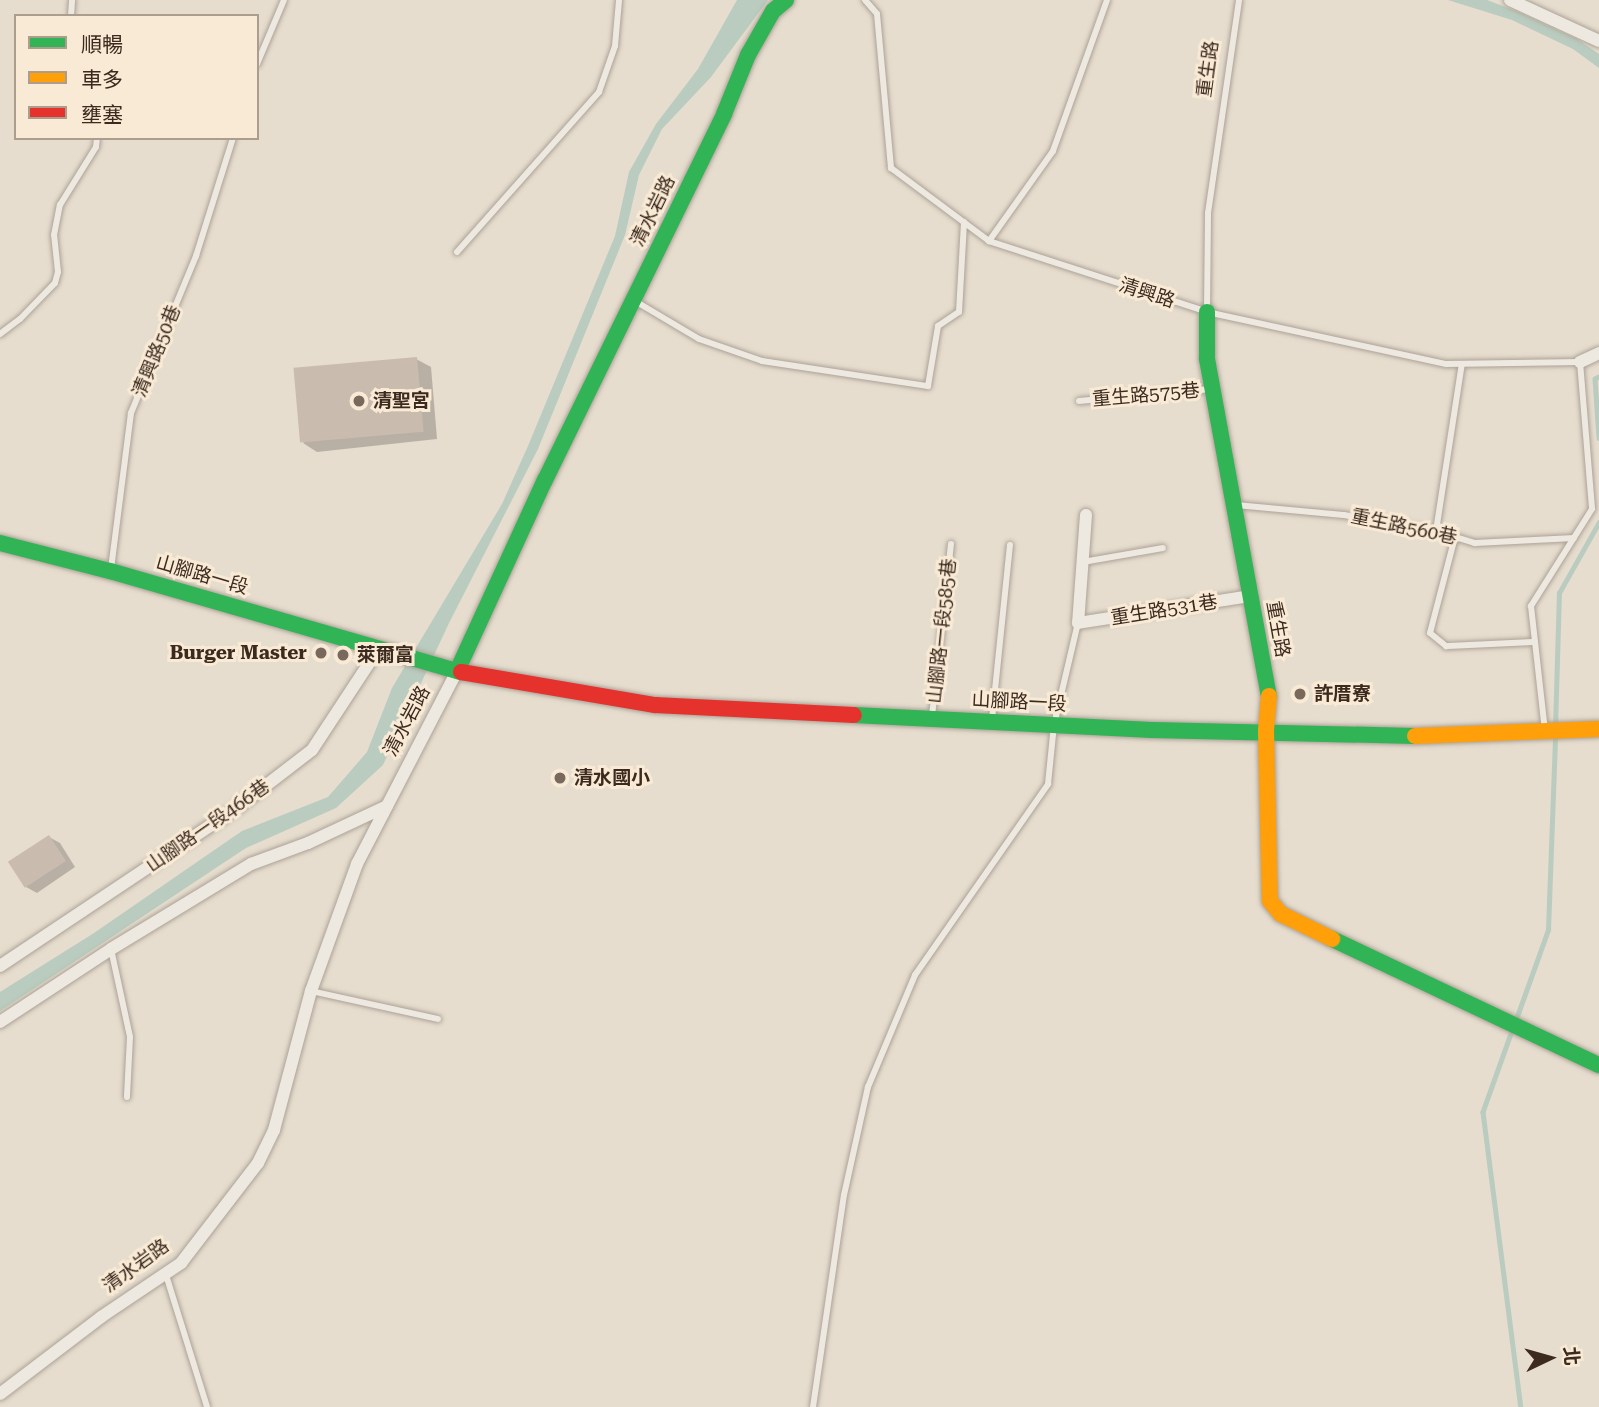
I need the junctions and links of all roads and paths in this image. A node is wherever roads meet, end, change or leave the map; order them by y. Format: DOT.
graph roads {
  1 [pos="284,0"];
  2 [pos="619,0"];
  3 [pos="786,0"];
  4 [pos="865,0"];
  5 [pos="1107,0"];
  6 [pos="1239,0"];
  7 [pos="1510,0"];
  8 [pos="1599,41"];
  9 [pos="259,59"];
  10 [pos="97,140"];
  11 [pos="232,140"];
  12 [pos="964,222"];
  13 [pos="989,241"];
  14 [pos="457,252"];
  15 [pos="633,300"];
  16 [pos="1207,312"];
  17 [pos="0,334"];
  18 [pos="1599,353"];
  19 [pos="1580,362"];
  20 [pos="1462,364"];
  21 [pos="1212,389"];
  22 [pos="1079,401"];
  23 [pos="1234,505"];
  24 [pos="1086,515"];
  25 [pos="1436,531"];
  26 [pos="1455,537"];
  27 [pos="1574,538"];
  28 [pos="0,542"];
  29 [pos="951,544"];
  30 [pos="1010,545"];
  31 [pos="1163,548"];
  32 [pos="1083,562"];
  33 [pos="110,570"];
  34 [pos="1250,596"];
  35 [pos="1078,623"];
  36 [pos="1535,642"];
  37 [pos="385,650"];
  38 [pos="457,671"];
  39 [pos="932,718"];
  40 [pos="992,721"];
  41 [pos="1054,725"];
  42 [pos="1599,729"];
  43 [pos="1266,731"];
  44 [pos="1545,732"];
  45 [pos="387,806"];
  46 [pos="111,949"];
  47 [pos="0,966"];
  48 [pos="311,991"];
  49 [pos="438,1020"];
  50 [pos="0,1022"];
  51 [pos="1599,1065"];
  52 [pos="128,1097"];
  53 [pos="166,1275"];
  54 [pos="0,1394"];
  55 [pos="207,1407"];
  56 [pos="813,1407"];
  1 -- 9 [label="lane"];
  2 -- 14 [label="lane"];
  3 -- 15 [label="street, 清水岩路"];
  4 -- 12 [label="lane, 清興路"];
  5 -- 13 [label="lane"];
  6 -- 16 [label="lane, 重生路"];
  7 -- 8 [label="street"];
  10 -- 17 [label="lane"];
  11 -- 33 [label="lane, 清興路50巷"];
  12 -- 13 [label="lane, 清興路"];
  12 -- 15 [label="lane"];
  13 -- 16 [label="lane, 清興路"];
  15 -- 38 [label="street, 清水岩路"];
  16 -- 20 [label="lane, 清興路"];
  16 -- 21 [label="street, 重生路"];
  18 -- 19 [label="street, 清興路"];
  19 -- 20 [label="lane, 清興路"];
  19 -- 27 [label="lane"];
  20 -- 25 [label="lane"];
  21 -- 22 [label="lane, 重生路575巷"];
  21 -- 23 [label="street, 重生路"];
  23 -- 25 [label="lane, 重生路560巷"];
  23 -- 34 [label="street, 重生路"];
  24 -- 32 [label="street"];
  25 -- 26 [label="lane, 重生路560巷"];
  26 -- 27 [label="lane, 重生路560巷"];
  26 -- 36 [label="lane"];
  27 -- 36 [label="lane"];
  28 -- 33 [label="street, 山腳路一段"];
  29 -- 39 [label="lane, 山腳路一段585巷"];
  30 -- 40 [label="lane"];
  31 -- 32 [label="lane"];
  32 -- 35 [label="street"];
  33 -- 37 [label="street, 山腳路一段"];
  34 -- 35 [label="street, 重生路531巷"];
  34 -- 43 [label="street, 重生路"];
  35 -- 41 [label="lane"];
  36 -- 44 [label="lane"];
  37 -- 38 [label="street, 山腳路一段"];
  37 -- 47 [label="street, 山腳路一段466巷"];
  38 -- 39 [label="street, 山腳路一段"];
  38 -- 45 [label="street, 清水岩路"];
  39 -- 40 [label="street, 山腳路一段"];
  40 -- 41 [label="street, 山腳路一段"];
  41 -- 43 [label="street, 山腳路一段"];
  41 -- 56 [label="lane"];
  42 -- 44 [label="street, 山腳路一段"];
  43 -- 44 [label="street, 山腳路一段"];
  43 -- 51 [label="street, 重生路"];
  45 -- 46 [label="street"];
  45 -- 48 [label="street, 清水岩路"];
  46 -- 50 [label="street"];
  46 -- 52 [label="lane"];
  48 -- 49 [label="lane"];
  48 -- 53 [label="street, 清水岩路"];
  53 -- 54 [label="street, 清水岩路"];
  53 -- 55 [label="lane"];
}
